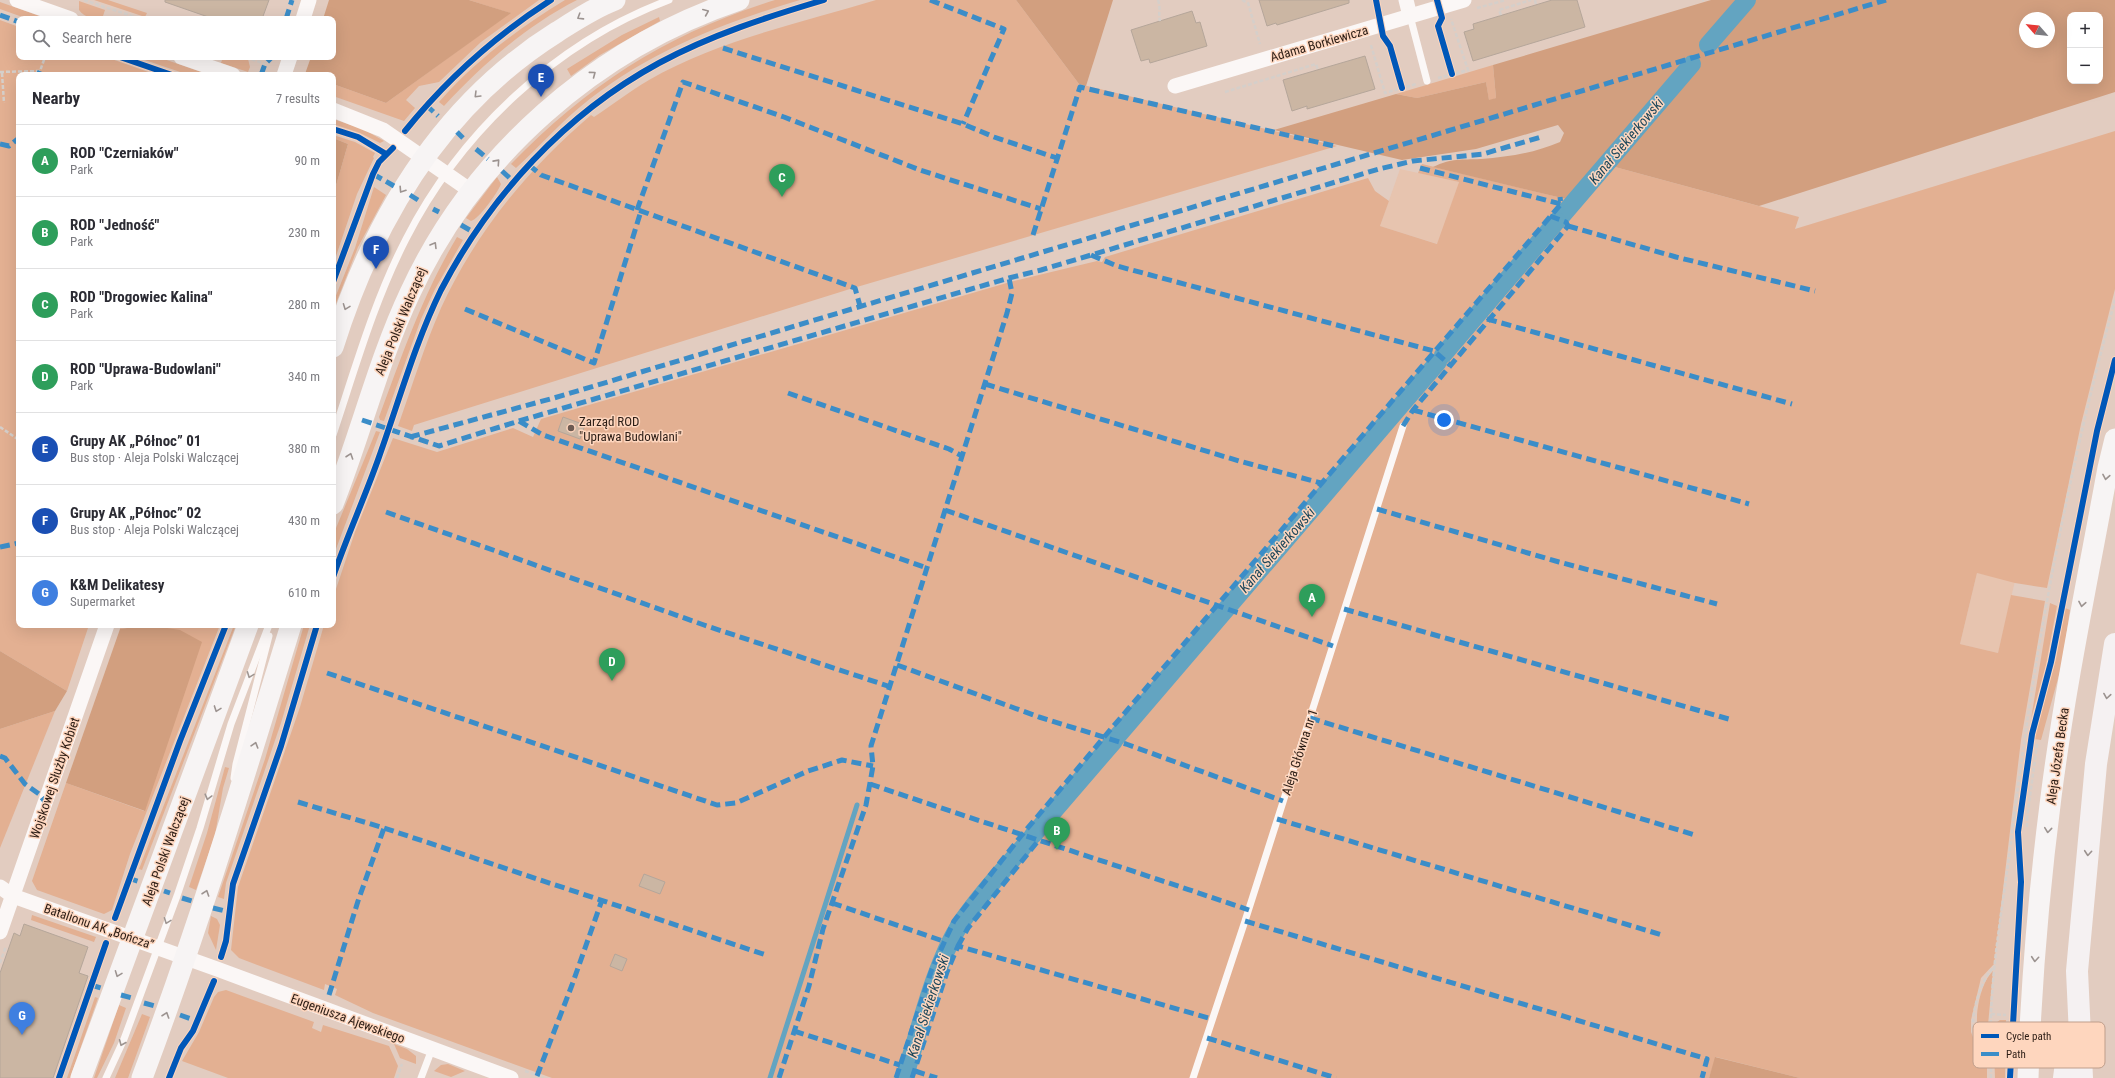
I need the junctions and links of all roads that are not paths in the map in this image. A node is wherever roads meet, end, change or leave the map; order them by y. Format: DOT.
graph roads {
  1 [pos="17,0"];
  2 [pos="309,0"];
  3 [pos="615,0"];
  4 [pos="669,0"];
  5 [pos="739,0"];
  6 [pos="1406,0"];
  7 [pos="1464,0"];
  8 [pos="62,16"];
  9 [pos="304,16"];
  10 [pos="1410,16"];
  11 [pos="190,60"];
  12 [pos="289,60"];
  13 [pos="224,72"];
  14 [pos="285,72"];
  15 [pos="1427,81"];
  16 [pos="1175,86"];
  17 [pos="336,111"];
  18 [pos="424,158"];
  19 [pos="447,174"];
  20 [pos="471,191"];
  21 [pos="336,337"];
  22 [pos="336,426"];
  23 [pos="1403,426"];
  24 [pos="2115,439"];
  25 [pos="336,495"];
  26 [pos="106,628"];
  27 [pos="247,628"];
  28 [pos="269,628"];
  29 [pos="269,628"];
  30 [pos="290,628"];
  31 [pos="2115,644"];
  32 [pos="231,822"];
  33 [pos="0,887"];
  34 [pos="6,896"];
  35 [pos="0,932"];
  36 [pos="132,938"];
  37 [pos="157,947"];
  38 [pos="185,957"];
  39 [pos="2078,972"];
  40 [pos="2030,1022"];
  41 [pos="2071,1022"];
  42 [pos="2080,1022"];
  43 [pos="432,1049"];
  44 [pos="2028,1068"];
  45 [pos="2065,1068"];
  46 [pos="2082,1068"];
  47 [pos="81,1078"];
  48 [pos="106,1078"];
  49 [pos="142,1078"];
  50 [pos="421,1078"];
  51 [pos="511,1078"];
  52 [pos="1193,1078"];
  53 [pos="2028,1078"];
  54 [pos="2064,1078"];
  55 [pos="2082,1078"];
  1 -- 8 [label="street"];
  2 -- 9 [label="street"];
  3 -- 18 [label="main road, one-way"];
  4 -- 19 [label="lane"];
  20 -- 5 [label="main road, Aleja Polski Walczącej, one-way"];
  6 -- 10 [label="street"];
  7 -- 10 [label="street, Adama Borkiewicza"];
  10 -- 15 [label="lane"];
  10 -- 16 [label="street, Adama Borkiewicza"];
  11 -- 13 [label="street"];
  12 -- 14 [label="street"];
  17 -- 18 [label="street"];
  18 -- 19 [label="street"];
  18 -- 21 [label="main road, one-way"];
  19 -- 20 [label="street"];
  19 -- 22 [label="lane"];
  25 -- 20 [label="main road, Aleja Polski Walczącej, one-way"];
  23 -- 52 [label="lane, Aleja Główna nr 1"];
  24 -- 40 [label="main road, Aleja Józefa Becka, one-way"];
  26 -- 34 [label="street, Wojskowej Służby Kobiet"];
  27 -- 36 [label="main road, Aleja Polski Walczącej, one-way"];
  28 -- 32 [label="lane"];
  29 -- 37 [label="lane, one-way"];
  32 -- 30 [label="main road, one-way"];
  31 -- 39 [label="main road, one-way"];
  38 -- 32 [label="main road, one-way"];
  33 -- 34 [label="street, Batalionu AK „Bończa”"];
  34 -- 35 [label="street, Wojskowej Służby Kobiet"];
  34 -- 36 [label="street, Batalionu AK „Bończa”"];
  36 -- 37 [label="street, Batalionu AK „Bończa”"];
  36 -- 47 [label="main road, Aleja Polski Walczącej, one-way"];
  37 -- 38 [label="street, Batalionu AK „Bończa”"];
  37 -- 48 [label="lane, one-way"];
  38 -- 43 [label="street, Eugeniusza Ajewskiego"];
  49 -- 38 [label="main road, one-way"];
  39 -- 41 [label="main road"];
  39 -- 42 [label="main road"];
  43 -- 50 [label="lane"];
  43 -- 51 [label="street, Eugeniusza Ajewskiego"];
  44 -- 53 [label="main road, Aleja Józefa Becka, one-way"];
  45 -- 54 [label="main road"];
  46 -- 55 [label="main road"];
}
